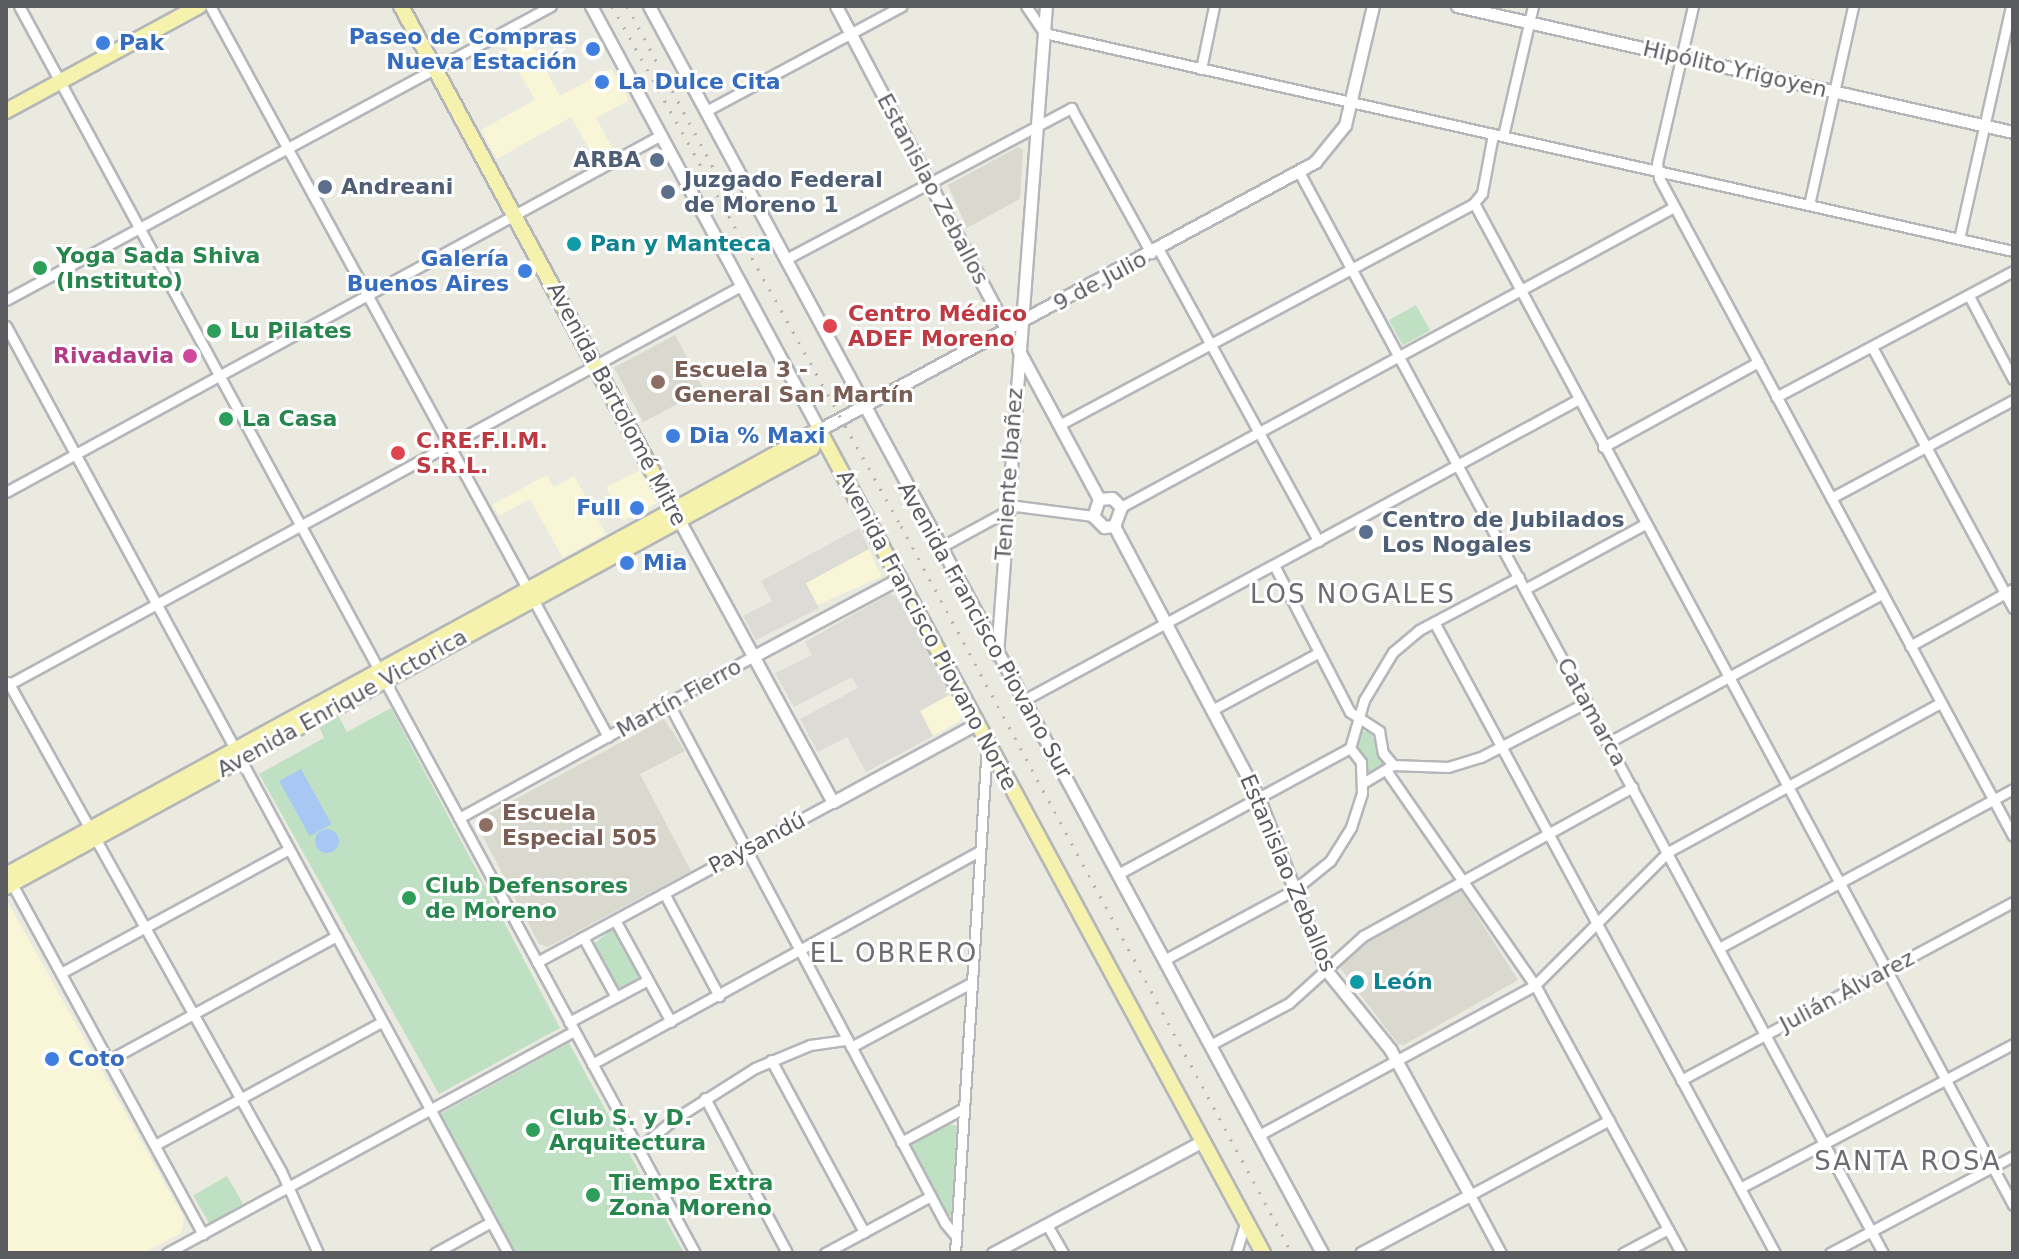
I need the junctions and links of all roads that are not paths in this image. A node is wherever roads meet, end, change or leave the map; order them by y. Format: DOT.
graph roads {
  1 [pos="19,6"];
  2 [pos="199,6"];
  3 [pos="210,6"];
  4 [pos="401,6"];
  5 [pos="551,6"];
  6 [pos="591,6"];
  7 [pos="649,6"];
  8 [pos="836,6"];
  9 [pos="902,6"];
  10 [pos="1026,6"];
  11 [pos="1046,6"];
  12 [pos="1214,6"];
  13 [pos="1373,6"];
  14 [pos="1457,6"];
  15 [pos="1533,6"];
  16 [pos="1693,6"];
  17 [pos="1853,6"];
  18 [pos="2011,6"];
  19 [pos="1530,22"];
  20 [pos="1044,33"];
  21 [pos="851,34"];
  22 [pos="1682,57"];
  23 [pos="435,68"];
  24 [pos="1201,69"];
  25 [pos="60,81"];
  26 [pos="1834,91"];
  27 [pos="1351,102"];
  28 [pos="6,111"];
  29 [pos="706,111"];
  30 [pos="1036,125"];
  31 [pos="1985,126"];
  32 [pos="2013,132"];
  33 [pos="661,135"];
  34 [pos="1498,135"];
  35 [pos="287,148"];
  36 [pos="1657,170"];
  37 [pos="1299,172"];
  38 [pos="930,182"];
  39 [pos="1474,203"];
  40 [pos="1809,205"];
  41 [pos="1674,207"];
  42 [pos="513,214"];
  43 [pos="139,227"];
  44 [pos="1959,239"];
  45 [pos="2013,251"];
  46 [pos="1155,252"];
  47 [pos="786,259"];
  48 [pos="1351,268"];
  49 [pos="2013,271"];
  50 [pos="741,286"];
  51 [pos="1522,291"];
  52 [pos="367,295"];
  53 [pos="1969,296"];
  54 [pos="6,300"];
  55 [pos="6,326"];
  56 [pos="1013,327"];
  57 [pos="1210,344"];
  58 [pos="1017,347"];
  59 [pos="1872,347"];
  60 [pos="1399,357"];
  61 [pos="1758,362"];
  62 [pos="595,364"];
  63 [pos="220,375"];
  64 [pos="2013,379"];
  65 [pos="1776,397"];
  66 [pos="1579,399"];
  67 [pos="2013,400"];
  68 [pos="863,406"];
  69 [pos="1059,425"];
  70 [pos="819,430"];
  71 [pos="1258,432"];
  72 [pos="448,444"];
  73 [pos="1926,446"];
  74 [pos="1603,447"];
  75 [pos="76,454"];
  76 [pos="1458,465"];
  77 [pos="6,492"];
  78 [pos="1831,498"];
  79 [pos="1099,499"];
  80 [pos="1121,507"];
  81 [pos="1007,509"];
  82 [pos="676,514"];
  83 [pos="1093,516"];
  84 [pos="300,524"];
  85 [pos="1645,524"];
  86 [pos="1114,526"];
  87 [pos="1318,541"];
  88 [pos="939,548"];
  89 [pos="1274,565"];
  90 [pos="1519,577"];
  91 [pos="900,578"];
  92 [pos="1525,589"];
  93 [pos="2009,591"];
  94 [pos="531,594"];
  95 [pos="1882,594"];
  96 [pos="156,603"];
  97 [pos="2013,608"];
  98 [pos="1434,622"];
  99 [pos="1165,623"];
  100 [pos="1910,646"];
  101 [pos="1318,653"];
  102 [pos="997,654"];
  103 [pos="754,656"];
  104 [pos="381,675"];
  105 [pos="1728,677"];
  106 [pos="7,683"];
  107 [pos="1022,701"];
  108 [pos="1587,702"];
  109 [pos="1940,703"];
  110 [pos="669,704"];
  111 [pos="1212,710"];
  112 [pos="1357,719"];
  113 [pos="978,723"];
  114 [pos="608,737"];
  115 [pos="987,741"];
  116 [pos="1609,742"];
  117 [pos="1350,748"];
  118 [pos="1502,749"];
  119 [pos="236,755"];
  120 [pos="1391,769"];
  121 [pos="1363,783"];
  122 [pos="1633,787"];
  123 [pos="1786,787"];
  124 [pos="2013,789"];
  125 [pos="1258,797"];
  126 [pos="1993,799"];
  127 [pos="833,802"];
  128 [pos="459,818"];
  129 [pos="94,832"];
  130 [pos="1548,833"];
  131 [pos="2013,836"];
  132 [pos="746,849"];
  133 [pos="288,850"];
  134 [pos="980,851"];
  135 [pos="1668,852"];
  136 [pos="1118,874"];
  137 [pos="1463,879"];
  138 [pos="8,882"];
  139 [pos="1839,882"];
  140 [pos="1294,890"];
  141 [pos="664,893"];
  142 [pos="2013,902"];
  143 [pos="615,920"];
  144 [pos="1597,923"];
  145 [pos="147,927"];
  146 [pos="336,936"];
  147 [pos="583,937"];
  148 [pos="1719,948"];
  149 [pos="799,953"];
  150 [pos="1164,960"];
  151 [pos="537,962"];
  152 [pos="1326,970"];
  153 [pos="1887,970"];
  154 [pos="61,973"];
  155 [pos="648,980"];
  156 [pos="971,983"];
  157 [pos="1535,985"];
  158 [pos="719,996"];
  159 [pos="616,997"];
  160 [pos="194,1014"];
  161 [pos="382,1022"];
  162 [pos="671,1022"];
  163 [pos="571,1026"];
  164 [pos="1766,1034"];
  165 [pos="849,1043"];
  166 [pos="2013,1044"];
  167 [pos="1210,1045"];
  168 [pos="109,1060"];
  169 [pos="771,1060"];
  170 [pos="1397,1060"];
  171 [pos="592,1064"];
  172 [pos="1681,1080"];
  173 [pos="1946,1080"];
  174 [pos="705,1098"];
  175 [pos="241,1100"];
  176 [pos="962,1109"];
  177 [pos="430,1110"];
  178 [pos="1609,1120"];
  179 [pos="1259,1135"];
  180 [pos="1203,1141"];
  181 [pos="901,1142"];
  182 [pos="1825,1144"];
  183 [pos="155,1145"];
  184 [pos="638,1149"];
  185 [pos="2013,1156"];
  186 [pos="1993,1167"];
  187 [pos="285,1187"];
  188 [pos="1740,1188"];
  189 [pos="1470,1195"];
  190 [pos="931,1196"];
  191 [pos="2013,1205"];
  192 [pos="1246,1221"];
  193 [pos="491,1222"];
  194 [pos="1047,1225"];
  195 [pos="1668,1229"];
  196 [pos="1872,1231"];
  197 [pos="864,1232"];
  198 [pos="203,1234"];
  199 [pos="956,1236"];
  200 [pos="187,1242"];
  201 [pos="167,1253"];
  202 [pos="193,1253"];
  203 [pos="318,1253"];
  204 [pos="435,1253"];
  205 [pos="508,1253"];
  206 [pos="695,1253"];
  207 [pos="787,1253"];
  208 [pos="825,1253"];
  209 [pos="955,1253"];
  210 [pos="993,1253"];
  211 [pos="1063,1253"];
  212 [pos="1236,1253"];
  213 [pos="1263,1253"];
  214 [pos="1322,1253"];
  215 [pos="1361,1253"];
  216 [pos="1501,1253"];
  217 [pos="1623,1253"];
  218 [pos="1681,1253"];
  219 [pos="1775,1253"];
  220 [pos="1830,1253"];
  221 [pos="1883,1253"];
  1 -- 25 [label="street"];
  2 -- 25 [label="main road"];
  3 -- 35 [label="street"];
  4 -- 23 [label="main road, Avenida Bartolomé Mitre"];
  5 -- 23 [label="street"];
  6 -- 33 [label="street, Avenida Francisco Piovano Norte"];
  7 -- 29 [label="street, Avenida Francisco Piovano Sur"];
  8 -- 21 [label="street, Estanislao Zeballos"];
  9 -- 21 [label="street"];
  10 -- 20 [label="street"];
  11 -- 20 [label="street"];
  12 -- 24 [label="street"];
  13 -- 27 [label="street"];
  14 -- 19 [label="street, Hipólito Yrigoyen"];
  15 -- 19 [label="street"];
  16 -- 22 [label="street"];
  17 -- 26 [label="street"];
  18 -- 31 [label="street"];
  19 -- 22 [label="street, Hipólito Yrigoyen"];
  19 -- 34 [label="street"];
  20 -- 24 [label="street"];
  20 -- 30 [label="street"];
  21 -- 29 [label="street"];
  21 -- 38 [label="street, Estanislao Zeballos"];
  22 -- 26 [label="street, Hipólito Yrigoyen"];
  22 -- 36 [label="street"];
  23 -- 35 [label="street"];
  23 -- 42 [label="main road, Avenida Bartolomé Mitre"];
  24 -- 27 [label="street"];
  25 -- 28 [label="main road"];
  25 -- 43 [label="street"];
  26 -- 31 [label="street, Hipólito Yrigoyen"];
  26 -- 40 [label="street"];
  27 -- 34 [label="street"];
  27 -- 37 [label="street, 9 de Julio"];
  29 -- 47 [label="street, Avenida Francisco Piovano Sur"];
  30 -- 38 [label="street"];
  30 -- 46 [label="street"];
  30 -- 56 [label="street"];
  31 -- 32 [label="street, Hipólito Yrigoyen"];
  31 -- 44 [label="street"];
  33 -- 42 [label="street"];
  33 -- 50 [label="street, Avenida Francisco Piovano Norte"];
  34 -- 36 [label="street"];
  34 -- 39 [label="street"];
  35 -- 43 [label="street"];
  35 -- 52 [label="street"];
  36 -- 40 [label="street"];
  36 -- 41 [label="street"];
  37 -- 46 [label="street, 9 de Julio"];
  37 -- 48 [label="street, Catamarca"];
  38 -- 47 [label="street"];
  38 -- 56 [label="street, Estanislao Zeballos"];
  39 -- 48 [label="street"];
  39 -- 51 [label="street"];
  40 -- 44 [label="street"];
  41 -- 51 [label="street"];
  41 -- 61 [label="street"];
  42 -- 52 [label="street"];
  42 -- 62 [label="main road, Avenida Bartolomé Mitre"];
  43 -- 54 [label="street"];
  43 -- 63 [label="street"];
  44 -- 45 [label="street"];
  46 -- 56 [label="street, 9 de Julio"];
  46 -- 57 [label="street"];
  47 -- 68 [label="street, Avenida Francisco Piovano Sur"];
  48 -- 57 [label="street"];
  48 -- 60 [label="street, Catamarca"];
  49 -- 53 [label="street"];
  50 -- 62 [label="street"];
  50 -- 70 [label="street, Avenida Francisco Piovano Norte"];
  51 -- 60 [label="street"];
  51 -- 66 [label="street"];
  52 -- 63 [label="street"];
  52 -- 72 [label="street"];
  53 -- 59 [label="street"];
  53 -- 64 [label="street"];
  55 -- 75 [label="street"];
  56 -- 58 [label="street, Estanislao Zeballos"];
  56 -- 68 [label="street, 9 de Julio"];
  57 -- 69 [label="street"];
  57 -- 71 [label="street"];
  58 -- 69 [label="street, Estanislao Zeballos"];
  58 -- 81 [label="street, Teniente Ibañez"];
  59 -- 65 [label="street"];
  59 -- 73 [label="street"];
  60 -- 71 [label="street"];
  60 -- 76 [label="street, Catamarca"];
  61 -- 65 [label="street"];
  61 -- 74 [label="street"];
  62 -- 72 [label="street"];
  62 -- 82 [label="main road, Avenida Bartolomé Mitre"];
  63 -- 75 [label="street"];
  63 -- 84 [label="street"];
  65 -- 78 [label="street"];
  66 -- 74 [label="street"];
  66 -- 76 [label="street"];
  67 -- 73 [label="street"];
  68 -- 70 [label="street, 9 de Julio"];
  68 -- 88 [label="street, Avenida Francisco Piovano Sur"];
  69 -- 79 [label="street, Estanislao Zeballos"];
  70 -- 82 [label="main road, Avenida Enrique Victorica"];
  70 -- 91 [label="main road, Avenida Francisco Piovano Norte"];
  71 -- 80 [label="street"];
  71 -- 87 [label="street"];
  72 -- 84 [label="street"];
  72 -- 94 [label="street"];
  73 -- 78 [label="street"];
  73 -- 93 [label="street"];
  74 -- 85 [label="street"];
  75 -- 77 [label="street"];
  75 -- 96 [label="street"];
  76 -- 87 [label="street"];
  76 -- 90 [label="street, Catamarca"];
  78 -- 95 [label="street"];
  79 -- 80 [label="street"];
  79 -- 83 [label="street"];
  80 -- 86 [label="street"];
  81 -- 83 [label="street"];
  81 -- 88 [label="street"];
  81 -- 102 [label="street, Teniente Ibañez"];
  82 -- 94 [label="main road, Avenida Enrique Victorica"];
  82 -- 103 [label="street, Avenida Bartolomé Mitre"];
  83 -- 86 [label="street"];
  84 -- 96 [label="street"];
  84 -- 104 [label="street"];
  85 -- 92 [label="street"];
  85 -- 105 [label="street"];
  86 -- 99 [label="street, Estanislao Zeballos"];
  87 -- 89 [label="street"];
  88 -- 102 [label="street, Avenida Francisco Piovano Sur"];
  89 -- 99 [label="street"];
  89 -- 101 [label="street"];
  90 -- 92 [label="street, Catamarca"];
  90 -- 98 [label="street"];
  91 -- 103 [label="street, Martín Fierro"];
  91 -- 113 [label="main road, Avenida Francisco Piovano Norte"];
  92 -- 108 [label="street, Catamarca"];
  93 -- 97 [label="street"];
  93 -- 100 [label="street"];
  94 -- 104 [label="main road, Avenida Enrique Victorica"];
  94 -- 114 [label="street"];
  95 -- 100 [label="street"];
  95 -- 105 [label="street"];
  96 -- 106 [label="street"];
  96 -- 119 [label="street"];
  98 -- 112 [label="street"];
  98 -- 118 [label="street"];
  99 -- 107 [label="street"];
  99 -- 111 [label="street, Estanislao Zeballos"];
  100 -- 109 [label="street"];
  101 -- 111 [label="street"];
  101 -- 112 [label="street"];
  102 -- 107 [label="street, Avenida Francisco Piovano Sur"];
  103 -- 110 [label="street, Martín Fierro"];
  103 -- 127 [label="street, Avenida Bartolomé Mitre"];
  104 -- 119 [label="main road, Avenida Enrique Victorica"];
  104 -- 128 [label="street"];
  105 -- 116 [label="street"];
  105 -- 123 [label="street"];
  106 -- 129 [label="street"];
  107 -- 136 [label="street, Avenida Francisco Piovano Sur"];
  108 -- 116 [label="street, Catamarca"];
  108 -- 118 [label="street"];
  109 -- 123 [label="street"];
  109 -- 126 [label="street"];
  110 -- 114 [label="street, Martín Fierro"];
  110 -- 132 [label="street"];
  111 -- 125 [label="street, Estanislao Zeballos"];
  112 -- 117 [label="street"];
  112 -- 120 [label="street"];
  113 -- 115 [label="main road, Avenida Francisco Piovano Norte"];
  113 -- 127 [label="street, Paysandú"];
  114 -- 128 [label="street, Martín Fierro"];
  115 -- 134 [label="street"];
  115 -- 180 [label="main road, Avenida Francisco Piovano Norte"];
  116 -- 122 [label="street, Catamarca"];
  117 -- 121 [label="street"];
  117 -- 125 [label="street"];
  118 -- 120 [label="street"];
  118 -- 130 [label="street"];
  119 -- 129 [label="main road, Avenida Enrique Victorica"];
  119 -- 133 [label="street"];
  120 -- 121 [label="street"];
  120 -- 137 [label="street"];
  121 -- 140 [label="street"];
  122 -- 130 [label="street"];
  122 -- 135 [label="street, Catamarca"];
  123 -- 135 [label="street"];
  123 -- 139 [label="street"];
  124 -- 126 [label="street"];
  125 -- 136 [label="street"];
  125 -- 140 [label="street, Estanislao Zeballos"];
  126 -- 131 [label="street"];
  126 -- 139 [label="street"];
  127 -- 132 [label="street, Paysandú"];
  128 -- 151 [label="street"];
  129 -- 138 [label="main road, Avenida Enrique Victorica"];
  129 -- 145 [label="street"];
  130 -- 137 [label="street"];
  130 -- 144 [label="street"];
  132 -- 141 [label="street, Paysandú"];
  132 -- 149 [label="street"];
  133 -- 145 [label="street"];
  133 -- 146 [label="street"];
  134 -- 149 [label="street"];
  134 -- 156 [label="street"];
  135 -- 144 [label="street"];
  135 -- 148 [label="street, Catamarca"];
  136 -- 150 [label="street, Avenida Francisco Piovano Sur"];
  137 -- 152 [label="street"];
  137 -- 157 [label="street"];
  138 -- 154 [label="street"];
  139 -- 148 [label="street"];
  139 -- 153 [label="street"];
  140 -- 150 [label="street"];
  140 -- 152 [label="street, Estanislao Zeballos"];
  141 -- 143 [label="street, Paysandú"];
  141 -- 158 [label="street"];
  142 -- 153 [label="street, Julián Álvarez"];
  143 -- 147 [label="street, Paysandú"];
  143 -- 155 [label="street"];
  144 -- 157 [label="street"];
  144 -- 172 [label="street"];
  145 -- 154 [label="street"];
  145 -- 160 [label="street"];
  146 -- 160 [label="street"];
  146 -- 161 [label="street"];
  147 -- 151 [label="street, Paysandú"];
  147 -- 159 [label="street"];
  148 -- 164 [label="street, Catamarca"];
  149 -- 158 [label="street"];
  149 -- 165 [label="street"];
  150 -- 167 [label="street, Avenida Francisco Piovano Sur"];
  151 -- 163 [label="street"];
  152 -- 167 [label="street"];
  152 -- 170 [label="street, Estanislao Zeballos"];
  153 -- 164 [label="street, Julián Álvarez"];
  153 -- 173 [label="street"];
  154 -- 168 [label="street"];
  155 -- 159 [label="street"];
  155 -- 162 [label="street"];
  156 -- 165 [label="street"];
  156 -- 176 [label="street"];
  157 -- 170 [label="street"];
  157 -- 178 [label="street"];
  158 -- 162 [label="street"];
  159 -- 163 [label="street"];
  160 -- 168 [label="street"];
  160 -- 175 [label="street"];
  161 -- 175 [label="street"];
  161 -- 177 [label="street"];
  162 -- 171 [label="street"];
  163 -- 171 [label="street"];
  163 -- 177 [label="street"];
  164 -- 172 [label="street, Julián Álvarez"];
  164 -- 182 [label="street, Catamarca"];
  165 -- 169 [label="street"];
  165 -- 181 [label="street"];
  166 -- 173 [label="street"];
  167 -- 179 [label="street, Avenida Francisco Piovano Sur"];
  168 -- 183 [label="street"];
  169 -- 174 [label="street"];
  169 -- 197 [label="street"];
  170 -- 179 [label="street"];
  170 -- 189 [label="street, Estanislao Zeballos"];
  171 -- 184 [label="street"];
  172 -- 188 [label="street"];
  173 -- 182 [label="street"];
  173 -- 186 [label="street"];
  174 -- 184 [label="street"];
  174 -- 207 [label="street"];
  175 -- 183 [label="street"];
  175 -- 187 [label="street"];
  176 -- 181 [label="street"];
  176 -- 199 [label="street"];
  177 -- 187 [label="street"];
  177 -- 193 [label="street"];
  178 -- 189 [label="street"];
  178 -- 195 [label="street"];
  179 -- 214 [label="street, Avenida Francisco Piovano Sur"];
  180 -- 192 [label="main road, Avenida Francisco Piovano Norte"];
  180 -- 194 [label="street"];
  181 -- 190 [label="street"];
  182 -- 188 [label="street"];
  182 -- 196 [label="street, Catamarca"];
  183 -- 198 [label="street"];
  184 -- 206 [label="street"];
  185 -- 186 [label="street"];
  186 -- 191 [label="street"];
  186 -- 196 [label="street"];
  187 -- 198 [label="street"];
  187 -- 203 [label="street"];
  188 -- 219 [label="street"];
  189 -- 215 [label="street"];
  189 -- 216 [label="street, Estanislao Zeballos"];
  190 -- 197 [label="street"];
  190 -- 199 [label="street"];
  192 -- 212 [label="street"];
  192 -- 213 [label="main road, Avenida Francisco Piovano Norte"];
  193 -- 204 [label="street"];
  193 -- 205 [label="street"];
  194 -- 210 [label="street"];
  194 -- 211 [label="street"];
  195 -- 217 [label="street"];
  195 -- 218 [label="street"];
  196 -- 220 [label="street"];
  196 -- 221 [label="street, Catamarca"];
  197 -- 208 [label="street"];
  198 -- 200 [label="street"];
  199 -- 209 [label="street"];
  200 -- 201 [label="street"];
  200 -- 202 [label="street"];
}
